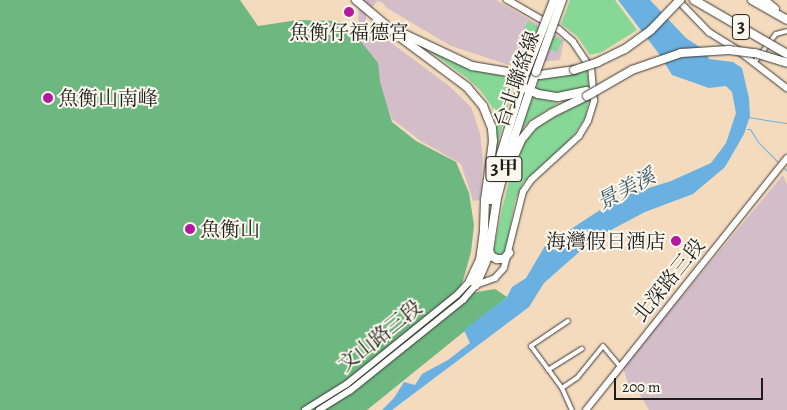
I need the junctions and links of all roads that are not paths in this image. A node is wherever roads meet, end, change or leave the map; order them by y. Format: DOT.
graph roads {
  1 [pos="356,0"];
  2 [pos="507,0"];
  3 [pos="554,0"];
  4 [pos="562,0"];
  5 [pos="679,0"];
  6 [pos="694,0"];
  7 [pos="752,0"];
  8 [pos="764,0"];
  9 [pos="376,16"];
  10 [pos="787,19"];
  11 [pos="787,31"];
  12 [pos="787,54"];
  13 [pos="787,62"];
  14 [pos="754,63"];
  15 [pos="523,73"];
  16 [pos="538,73"];
  17 [pos="521,86"];
  18 [pos="787,88"];
  19 [pos="529,90"];
  20 [pos="586,94"];
  21 [pos="786,159"];
  22 [pos="494,215"];
  23 [pos="484,238"];
  24 [pos="489,250"];
  25 [pos="510,253"];
  26 [pos="473,283"];
  27 [pos="568,321"];
  28 [pos="582,349"];
  29 [pos="620,366"];
  30 [pos="548,370"];
  31 [pos="562,388"];
  32 [pos="305,410"];
  33 [pos="319,410"];
  34 [pos="572,410"];
  35 [pos="586,410"];
  1 -- 9 [label="highway"];
  2 -- 25 [label="main road"];
  3 -- 15 [label="highway, 台北聯絡線 / 3甲, bridge"];
  4 -- 16 [label="highway, 台北聯絡線 / 3甲, bridge"];
  5 -- 14 [label="main road, bridge"];
  5 -- 16 [label="highway, bridge"];
  6 -- 12 [label="highway, 3, bridge"];
  7 -- 10 [label="highway, 3"];
  8 -- 10 [label="highway"];
  9 -- 15 [label="highway"];
  9 -- 23 [label="highway"];
  11 -- 14 [label="street"];
  13 -- 20 [label="highway, bridge"];
  14 -- 18 [label="main road"];
  15 -- 17 [label="highway, 台北聯絡線 / 3甲"];
  16 -- 19 [label="highway, 台北聯絡線 / 3甲"];
  17 -- 19 [label="highway"];
  17 -- 23 [label="highway, 台北聯絡線 / 3甲"];
  19 -- 20 [label="highway"];
  19 -- 22 [label="highway, 台北聯絡線 / 3甲"];
  20 -- 22 [label="highway"];
  21 -- 29 [label="main road, 北深路三段"];
  22 -- 24 [label="highway, 台北聯絡線 / 3甲"];
  23 -- 26 [label="highway, 台北聯絡線 / 3甲"];
  24 -- 25 [label="highway"];
  24 -- 26 [label="highway, 台北聯絡線 / 3甲"];
  25 -- 26 [label="main road"];
  26 -- 32 [label="main road, 文山路三段"];
  26 -- 33 [label="main road, 文山路三段"];
  27 -- 30 [label="street"];
  28 -- 30 [label="street"];
  29 -- 31 [label="street"];
  29 -- 35 [label="main road, 北深路三段"];
  30 -- 31 [label="street"];
  31 -- 34 [label="street"];
}
